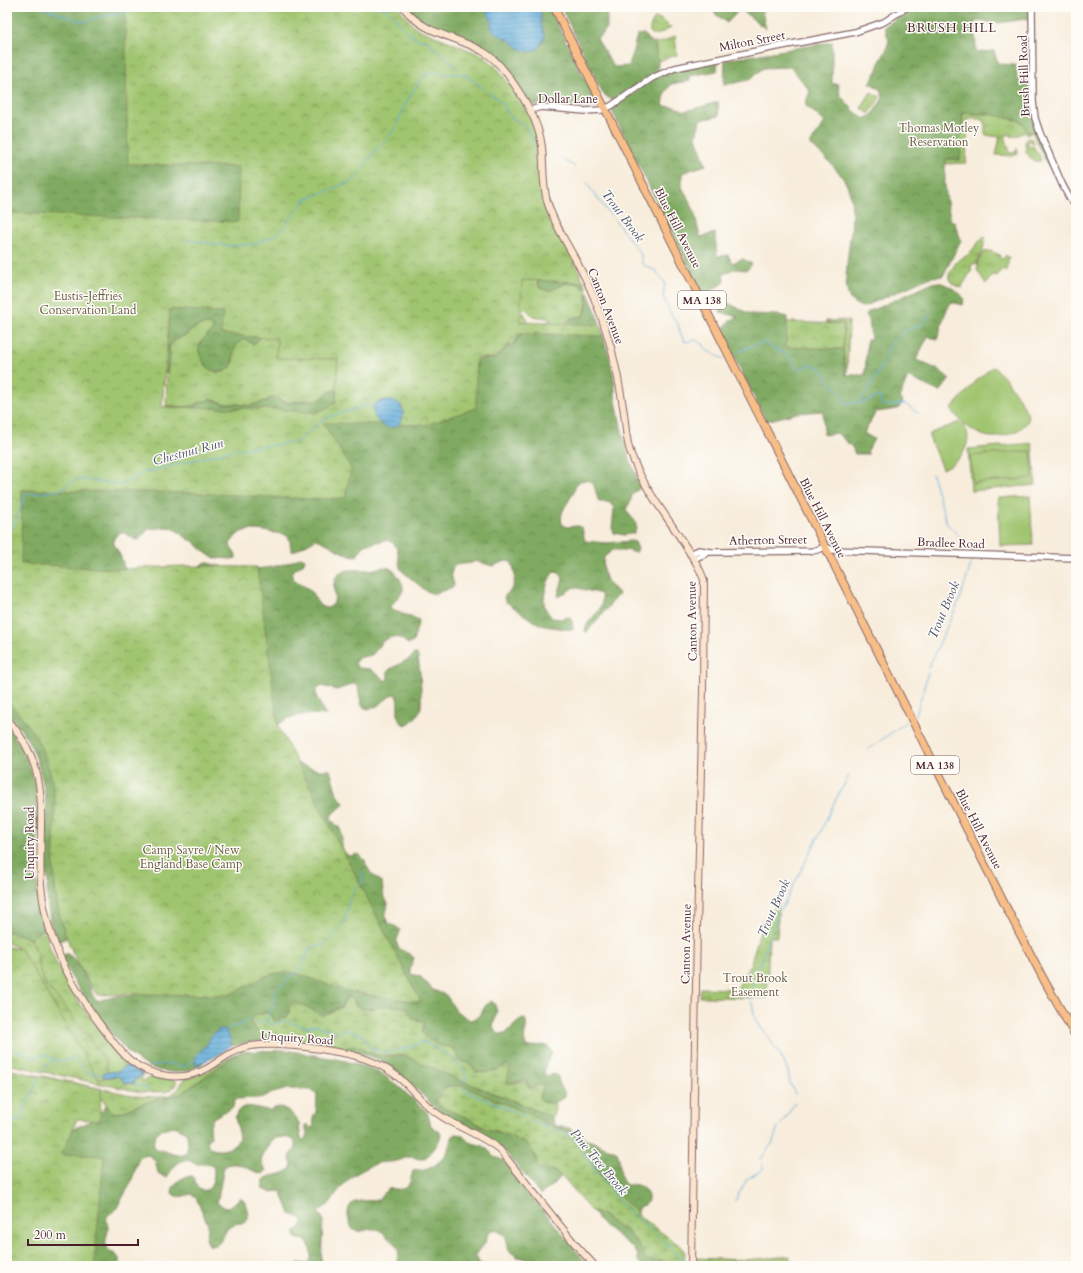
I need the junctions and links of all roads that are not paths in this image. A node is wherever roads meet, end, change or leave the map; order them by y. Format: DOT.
graph roads {
  1 [pos="403,7"];
  2 [pos="554,7"];
  3 [pos="907,7"];
  4 [pos="1032,7"];
  5 [pos="606,109"];
  6 [pos="530,110"];
  7 [pos="1076,206"];
  8 [pos="826,547"];
  9 [pos="692,557"];
  10 [pos="1076,558"];
  11 [pos="7,719"];
  12 [pos="1076,1037"];
  13 [pos="595,1266"];
  14 [pos="690,1266"];
  1 -- 6 [label="main road, Canton Avenue"];
  2 -- 5 [label="highway, Blue Hill Avenue / MA 138"];
  3 -- 5 [label="street, Milton Street"];
  4 -- 7 [label="street, Brush Hill Road"];
  5 -- 6 [label="street, Dollar Lane"];
  5 -- 8 [label="highway, Blue Hill Avenue / MA 138"];
  6 -- 9 [label="main road, Canton Avenue"];
  8 -- 9 [label="street, Atherton Street"];
  8 -- 10 [label="street, Bradlee Road"];
  8 -- 12 [label="highway, Blue Hill Avenue / MA 138"];
  9 -- 14 [label="main road, Canton Avenue"];
  11 -- 13 [label="main road, Unquity Road"];
}
